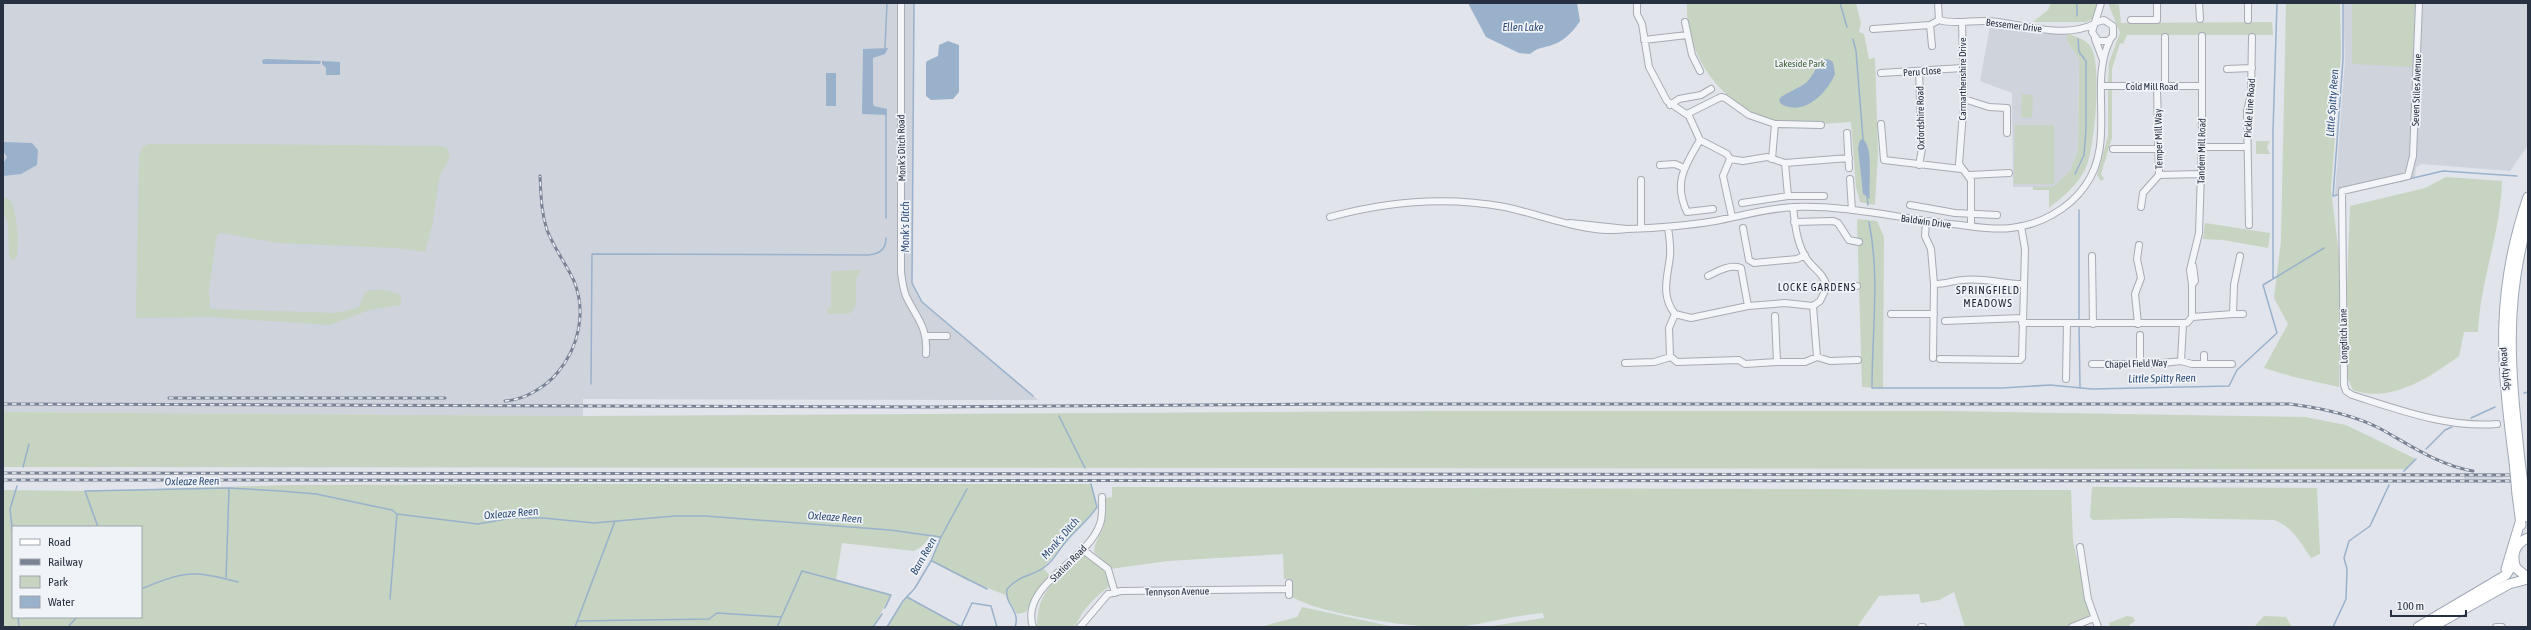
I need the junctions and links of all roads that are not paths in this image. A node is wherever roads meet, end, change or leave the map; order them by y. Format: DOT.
graph roads {
  1 [pos="901,3"];
  2 [pos="1637,3"];
  3 [pos="1938,3"];
  4 [pos="2101,3"];
  5 [pos="2156,3"];
  6 [pos="2199,3"];
  7 [pos="2248,3"];
  8 [pos="2419,3"];
  9 [pos="2200,19"];
  10 [pos="1939,20"];
  11 [pos="2131,20"];
  12 [pos="2248,20"];
  13 [pos="2108,21"];
  14 [pos="1685,22"];
  15 [pos="1962,22"];
  16 [pos="2096,23"];
  17 [pos="1930,25"];
  18 [pos="1873,28"];
  19 [pos="2082,29"];
  20 [pos="1687,35"];
  21 [pos="2202,36"];
  22 [pos="2094,37"];
  23 [pos="2165,37"];
  24 [pos="2252,37"];
  25 [pos="1644,40"];
  26 [pos="2110,40"];
  27 [pos="1932,46"];
  28 [pos="2104,61"];
  29 [pos="1963,68"];
  30 [pos="2252,68"];
  31 [pos="2227,69"];
  32 [pos="1700,71"];
  33 [pos="1919,71"];
  34 [pos="1881,73"];
  35 [pos="2102,86"];
  36 [pos="2157,86"];
  37 [pos="2165,86"];
  38 [pos="2201,86"];
  39 [pos="1711,90"];
  40 [pos="1964,100"];
  41 [pos="1670,104"];
  42 [pos="1687,114"];
  43 [pos="1775,124"];
  44 [pos="1881,124"];
  45 [pos="1821,125"];
  46 [pos="1847,133"];
  47 [pos="2007,133"];
  48 [pos="1700,140"];
  49 [pos="2201,147"];
  50 [pos="2247,147"];
  51 [pos="2113,149"];
  52 [pos="2158,149"];
  53 [pos="1849,158"];
  54 [pos="1730,159"];
  55 [pos="1772,159"];
  56 [pos="1785,163"];
  57 [pos="1660,165"];
  58 [pos="1920,165"];
  59 [pos="1684,168"];
  60 [pos="1849,168"];
  61 [pos="1961,169"];
  62 [pos="2009,173"];
  63 [pos="2159,174"];
  64 [pos="2200,174"];
  65 [pos="1970,175"];
  66 [pos="2408,176"];
  67 [pos="1850,179"];
  68 [pos="1641,180"];
  69 [pos="1788,196"];
  70 [pos="1824,196"];
  71 [pos="2528,197"];
  72 [pos="1742,203"];
  73 [pos="1910,205"];
  74 [pos="2140,206"];
  75 [pos="1793,207"];
  76 [pos="1713,209"];
  77 [pos="1852,210"];
  78 [pos="1971,214"];
  79 [pos="1997,215"];
  80 [pos="1330,217"];
  81 [pos="1732,217"];
  82 [pos="2528,220"];
  83 [pos="1794,222"];
  84 [pos="1926,222"];
  85 [pos="2249,224"];
  86 [pos="1971,226"];
  87 [pos="2021,226"];
  88 [pos="1668,227"];
  89 [pos="1641,228"];
  90 [pos="1744,228"];
  91 [pos="1859,242"];
  92 [pos="2138,245"];
  93 [pos="1805,256"];
  94 [pos="2092,256"];
  95 [pos="2240,256"];
  96 [pos="1708,276"];
  97 [pos="1934,284"];
  98 [pos="2022,284"];
  99 [pos="1857,286"];
  100 [pos="1827,287"];
  101 [pos="1748,306"];
  102 [pos="1813,306"];
  103 [pos="1676,314"];
  104 [pos="1891,314"];
  105 [pos="1934,314"];
  106 [pos="2233,314"];
  107 [pos="2243,314"];
  108 [pos="1775,316"];
  109 [pos="2192,317"];
  110 [pos="2022,320"];
  111 [pos="1945,321"];
  112 [pos="2066,323"];
  113 [pos="2093,324"];
  114 [pos="2138,324"];
  115 [pos="2183,324"];
  116 [pos="2140,335"];
  117 [pos="926,336"];
  118 [pos="947,336"];
  119 [pos="926,354"];
  120 [pos="2204,355"];
  121 [pos="1671,357"];
  122 [pos="1817,358"];
  123 [pos="1933,358"];
  124 [pos="1940,359"];
  125 [pos="1858,360"];
  126 [pos="2180,361"];
  127 [pos="1777,362"];
  128 [pos="1625,363"];
  129 [pos="2092,364"];
  130 [pos="2140,364"];
  131 [pos="2204,364"];
  132 [pos="2232,364"];
  133 [pos="2066,379"];
  134 [pos="2497,424"];
  135 [pos="2517,461"];
  136 [pos="1102,497"];
  137 [pos="2524,518"];
  138 [pos="2524,540"];
  139 [pos="2080,547"];
  140 [pos="1083,550"];
  141 [pos="2514,562"];
  142 [pos="2528,579"];
  143 [pos="1289,589"];
  144 [pos="1115,593"];
  145 [pos="2472,595"];
  146 [pos="2094,618"];
  147 [pos="1033,627"];
  148 [pos="1080,627"];
  149 [pos="2072,627"];
  150 [pos="2098,627"];
  151 [pos="2418,627"];
  152 [pos="2432,627"];
  153 [pos="2496,627"];
  154 [pos="2502,627"];
  1 -- 117 [label="street, Monk's Ditch Road"];
  2 -- 25 [label="street"];
  3 -- 10 [label="street"];
  4 -- 13 [label="street"];
  4 -- 16 [label="street"];
  5 -- 11 [label="street"];
  6 -- 9 [label="street"];
  7 -- 12 [label="street"];
  8 -- 66 [label="street, Seven Stiles Avenue"];
  10 -- 15 [label="street, Bessemer Drive"];
  10 -- 17 [label="street"];
  13 -- 16 [label="street"];
  13 -- 26 [label="street"];
  14 -- 20 [label="street"];
  15 -- 19 [label="street, Bessemer Drive"];
  15 -- 29 [label="street, Carmarthenshire Drive"];
  16 -- 19 [label="street, Bessemer Drive"];
  16 -- 22 [label="street"];
  17 -- 18 [label="street"];
  17 -- 27 [label="street"];
  19 -- 22 [label="street"];
  20 -- 25 [label="street"];
  20 -- 32 [label="street"];
  21 -- 38 [label="street, Tandem Mill Road"];
  22 -- 26 [label="street"];
  22 -- 28 [label="street"];
  23 -- 37 [label="street"];
  24 -- 30 [label="street, Pickle Line Road"];
  25 -- 41 [label="street"];
  26 -- 28 [label="street, Baldwin Drive"];
  28 -- 35 [label="street, Baldwin Drive"];
  29 -- 33 [label="street, Peru Close"];
  29 -- 40 [label="street, Carmarthenshire Drive"];
  30 -- 31 [label="street, Pickle Line Road"];
  30 -- 50 [label="street, Pickle Line Road"];
  33 -- 34 [label="street, Peru Close"];
  33 -- 58 [label="street, Oxfordshire Road"];
  35 -- 36 [label="street, Cold Mill Road"];
  35 -- 87 [label="street, Baldwin Drive"];
  36 -- 37 [label="street, Cold Mill Road"];
  36 -- 52 [label="street, Temper Mill Way"];
  37 -- 38 [label="street, Cold Mill Road"];
  38 -- 49 [label="street, Tandem Mill Road"];
  39 -- 41 [label="street"];
  40 -- 47 [label="street"];
  40 -- 61 [label="street, Carmarthenshire Drive"];
  41 -- 42 [label="street"];
  42 -- 43 [label="street"];
  42 -- 48 [label="street"];
  43 -- 45 [label="street"];
  43 -- 55 [label="street"];
  44 -- 58 [label="street"];
  46 -- 53 [label="street"];
  48 -- 54 [label="street"];
  48 -- 59 [label="street"];
  49 -- 50 [label="street, Pickle Line Road"];
  49 -- 64 [label="street, Tandem Mill Road"];
  50 -- 85 [label="street, Pickle Line Road"];
  51 -- 52 [label="street"];
  52 -- 63 [label="street, Temper Mill Way"];
  53 -- 56 [label="street"];
  53 -- 60 [label="street"];
  54 -- 55 [label="street"];
  54 -- 81 [label="street"];
  55 -- 56 [label="street"];
  56 -- 69 [label="street"];
  57 -- 59 [label="street"];
  58 -- 61 [label="street"];
  59 -- 76 [label="street"];
  61 -- 65 [label="street"];
  62 -- 65 [label="street"];
  63 -- 64 [label="street, Temper Mill Way"];
  63 -- 74 [label="street"];
  64 -- 109 [label="street, Tandem Mill Road"];
  65 -- 78 [label="street"];
  66 -- 134 [label="street, Longditch Lane"];
  67 -- 77 [label="street"];
  68 -- 89 [label="street"];
  69 -- 70 [label="street"];
  69 -- 72 [label="street"];
  71 -- 135 [label="main road, Spytty Road"];
  73 -- 78 [label="street"];
  75 -- 77 [label="street, Baldwin Drive"];
  75 -- 81 [label="street, Baldwin Drive"];
  75 -- 83 [label="street"];
  77 -- 84 [label="street, Baldwin Drive"];
  78 -- 79 [label="street"];
  78 -- 86 [label="street"];
  80 -- 89 [label="street, Baldwin Drive"];
  81 -- 88 [label="street, Baldwin Drive"];
  82 -- 135 [label="main road, Spytty Road"];
  83 -- 91 [label="street"];
  83 -- 93 [label="street"];
  84 -- 86 [label="street, Baldwin Drive"];
  84 -- 97 [label="street"];
  86 -- 87 [label="street, Baldwin Drive"];
  87 -- 98 [label="street"];
  88 -- 89 [label="street, Baldwin Drive"];
  88 -- 103 [label="street"];
  90 -- 93 [label="street"];
  92 -- 114 [label="street"];
  93 -- 100 [label="street"];
  94 -- 113 [label="street"];
  95 -- 106 [label="street"];
  96 -- 101 [label="street"];
  97 -- 98 [label="street"];
  97 -- 105 [label="street"];
  98 -- 110 [label="street"];
  99 -- 100 [label="street"];
  100 -- 102 [label="street"];
  101 -- 102 [label="street"];
  101 -- 103 [label="street"];
  102 -- 122 [label="street"];
  103 -- 121 [label="street"];
  104 -- 105 [label="street"];
  105 -- 123 [label="street"];
  106 -- 107 [label="street"];
  106 -- 109 [label="street"];
  108 -- 127 [label="street"];
  109 -- 115 [label="street"];
  110 -- 111 [label="street"];
  110 -- 112 [label="street"];
  110 -- 124 [label="street"];
  112 -- 113 [label="street"];
  112 -- 133 [label="street"];
  113 -- 114 [label="street"];
  114 -- 115 [label="street"];
  115 -- 126 [label="street"];
  116 -- 130 [label="street"];
  117 -- 118 [label="street"];
  117 -- 119 [label="street, Monk's Ditch Road"];
  120 -- 131 [label="street"];
  121 -- 127 [label="street"];
  121 -- 128 [label="street"];
  122 -- 125 [label="street"];
  122 -- 127 [label="street"];
  126 -- 130 [label="street, Chapel Field Way"];
  126 -- 131 [label="street, Chapel Field Way"];
  129 -- 130 [label="street, Chapel Field Way"];
  131 -- 132 [label="street, Chapel Field Way"];
  135 -- 137 [label="main road, Spytty Road, bridge"];
  136 -- 140 [label="street, Station Road"];
  137 -- 138 [label="main road, Spytty Road"];
  137 -- 145 [label="main road"];
  138 -- 141 [label="main road, Spytty Road"];
  139 -- 146 [label="street"];
  140 -- 144 [label="street"];
  140 -- 147 [label="street, Station Road"];
  141 -- 142 [label="main road"];
  141 -- 145 [label="main road"];
  142 -- 152 [label="main road"];
  143 -- 144 [label="street, Tennyson Avenue"];
  144 -- 148 [label="street"];
  145 -- 151 [label="main road"];
  146 -- 149 [label="street"];
  146 -- 150 [label="street"];
  153 -- 154 [label="street"];
}
